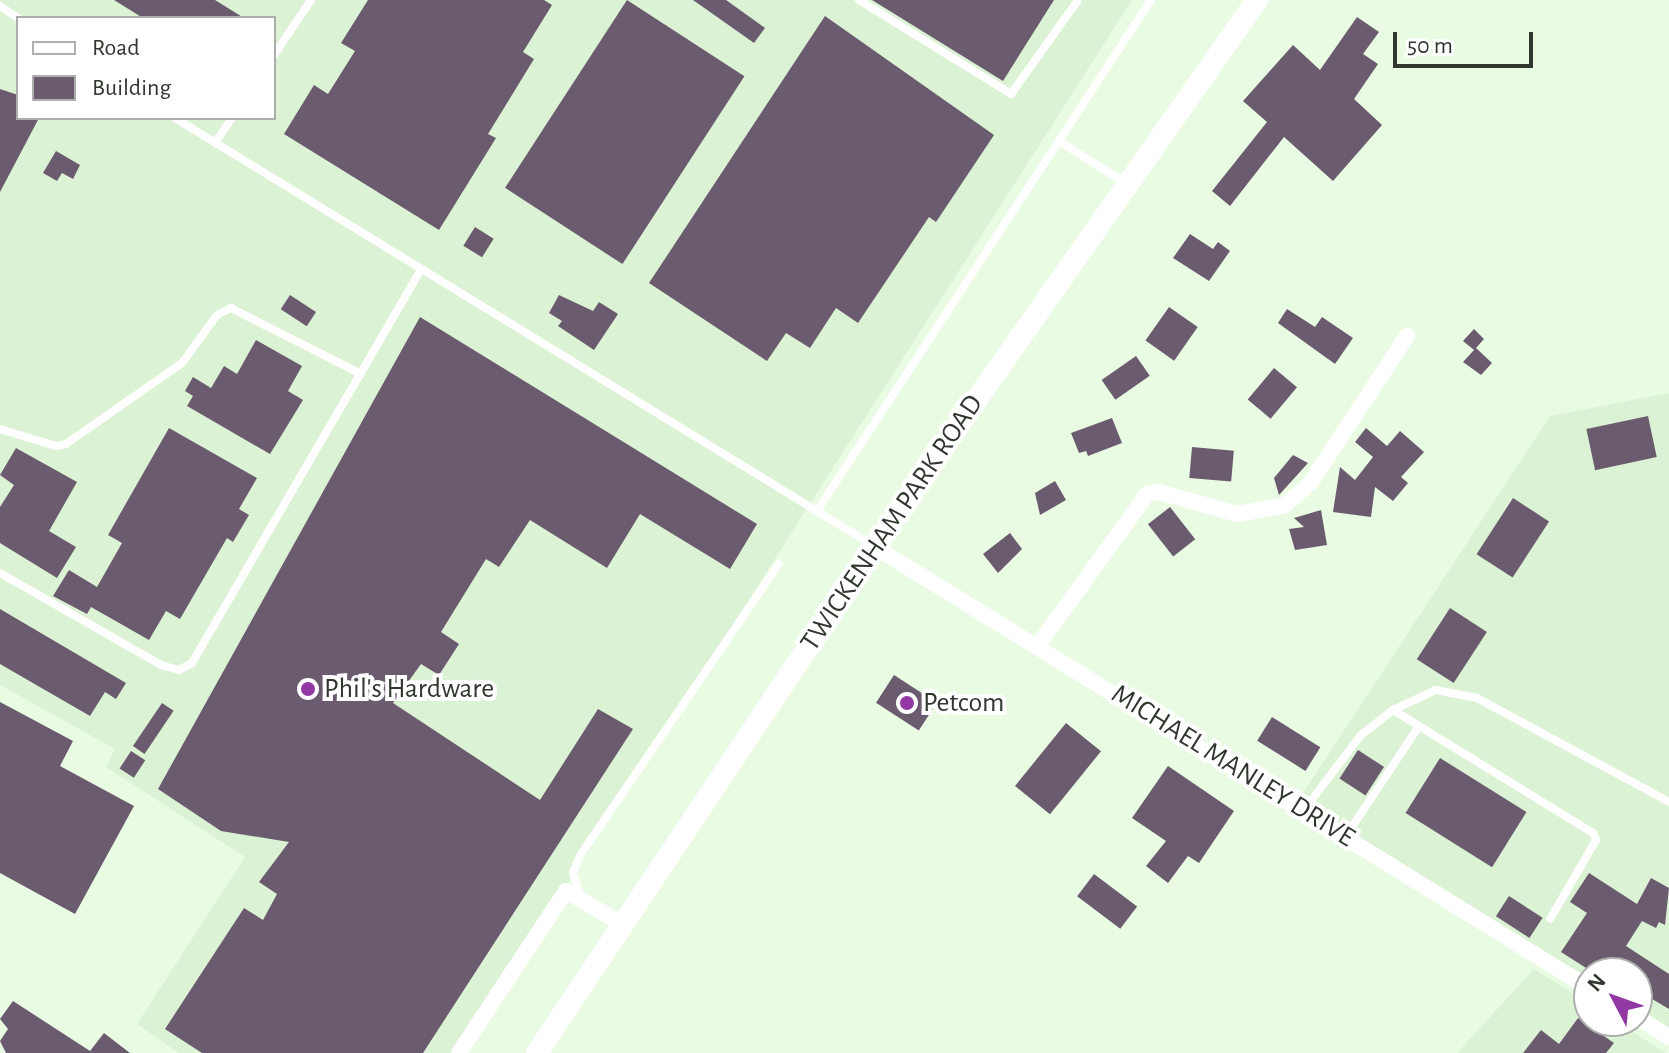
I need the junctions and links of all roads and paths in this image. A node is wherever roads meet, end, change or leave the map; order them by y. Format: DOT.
graph roads {
  1 [pos="311,0"];
  2 [pos="859,0"];
  3 [pos="1078,0"];
  4 [pos="1151,0"];
  5 [pos="1257,0"];
  6 [pos="276,52"];
  7 [pos="178,120"];
  8 [pos="231,120"];
  9 [pos="1059,141"];
  10 [pos="215,143"];
  11 [pos="1128,184"];
  12 [pos="421,270"];
  13 [pos="1407,336"];
  14 [pos="361,374"];
  15 [pos="0,429"];
  16 [pos="817,511"];
  17 [pos="875,547"];
  18 [pos="779,564"];
  19 [pos="0,573"];
  20 [pos="1039,644"];
  21 [pos="1393,710"];
  22 [pos="1419,726"];
  23 [pos="1669,802"];
  24 [pos="1304,810"];
  25 [pos="1346,836"];
  26 [pos="585,902"];
  27 [pos="1550,919"];
  28 [pos="622,924"];
  29 [pos="1573,978"];
  30 [pos="459,1053"];
  31 [pos="537,1053"];
  1 -- 6 [label="lane"];
  2 -- 3 [label="lane"];
  4 -- 9 [label="lane"];
  5 -- 11 [label="main road, TWICKENHAM PARK ROAD"];
  7 -- 10 [label="lane"];
  8 -- 10 [label="lane"];
  9 -- 11 [label="lane"];
  9 -- 16 [label="lane"];
  10 -- 12 [label="lane"];
  11 -- 17 [label="main road, TWICKENHAM PARK ROAD"];
  12 -- 14 [label="lane"];
  12 -- 16 [label="lane"];
  13 -- 20 [label="street"];
  14 -- 15 [label="lane"];
  14 -- 19 [label="lane"];
  16 -- 17 [label="lane"];
  17 -- 20 [label="street, MICHAEL MANLEY DRIVE"];
  17 -- 28 [label="main road, TWICKENHAM PARK ROAD"];
  18 -- 26 [label="lane"];
  20 -- 24 [label="street, MICHAEL MANLEY DRIVE"];
  21 -- 22 [label="lane"];
  21 -- 23 [label="lane"];
  21 -- 24 [label="lane"];
  22 -- 25 [label="lane"];
  22 -- 27 [label="lane"];
  24 -- 25 [label="street, MICHAEL MANLEY DRIVE"];
  25 -- 29 [label="street, MICHAEL MANLEY DRIVE"];
  26 -- 28 [label="street"];
  26 -- 30 [label="street"];
  28 -- 31 [label="main road, TWICKENHAM PARK ROAD"];
}
